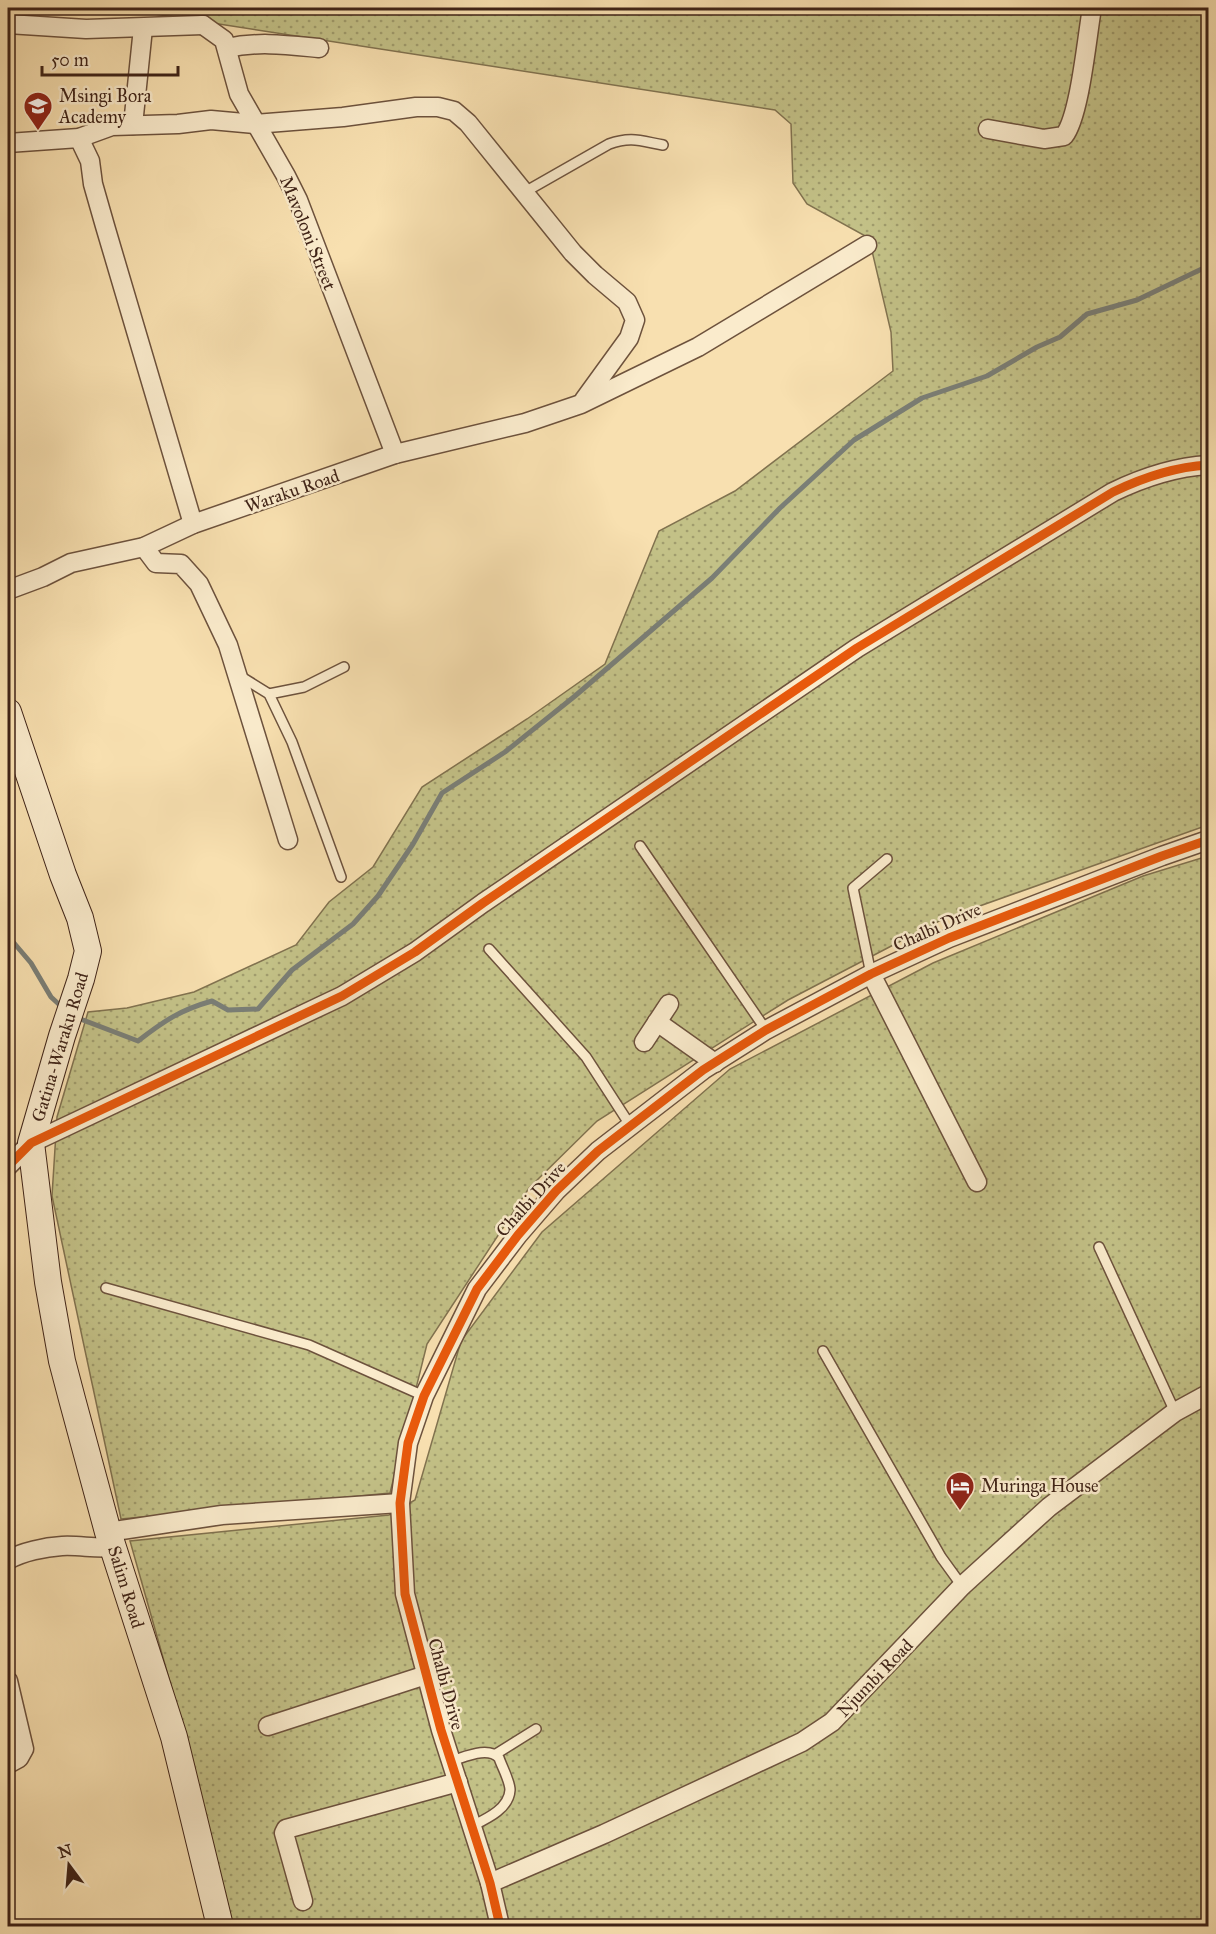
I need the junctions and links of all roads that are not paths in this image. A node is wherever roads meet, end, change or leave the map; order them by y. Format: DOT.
graph roads {
  1 [pos="1092,8"];
  2 [pos="203,16"];
  3 [pos="8,24"];
  4 [pos="143,28"];
  5 [pos="227,48"];
  6 [pos="319,48"];
  7 [pos="255,124"];
  8 [pos="133,125"];
  9 [pos="988,129"];
  10 [pos="79,138"];
  11 [pos="8,143"];
  12 [pos="663,145"];
  13 [pos="523,193"];
  14 [pos="867,245"];
  15 [pos="581,404"];
  16 [pos="395,454"];
  17 [pos="1209,465"];
  18 [pos="193,524"];
  19 [pos="144,546"];
  20 [pos="8,590"];
  21 [pos="344,667"];
  22 [pos="238,675"];
  23 [pos="269,694"];
  24 [pos="8,712"];
  25 [pos="288,840"];
  26 [pos="1209,840"];
  27 [pos="640,846"];
  28 [pos="887,859"];
  29 [pos="341,877"];
  30 [pos="489,949"];
  31 [pos="871,974"];
  32 [pos="669,1004"];
  33 [pos="657,1022"];
  34 [pos="766,1030"];
  35 [pos="644,1042"];
  36 [pos="715,1063"];
  37 [pos="630,1125"];
  38 [pos="31,1143"];
  39 [pos="8,1166"];
  40 [pos="977,1182"];
  41 [pos="1099,1247"];
  42 [pos="106,1288"];
  43 [pos="823,1351"];
  44 [pos="1209,1394"];
  45 [pos="423,1396"];
  46 [pos="1175,1412"];
  47 [pos="400,1503"];
  48 [pos="111,1539"];
  49 [pos="8,1560"];
  50 [pos="962,1586"];
  51 [pos="426,1675"];
  52 [pos="8,1682"];
  53 [pos="268,1726"];
  54 [pos="536,1729"];
  55 [pos="496,1754"];
  56 [pos="451,1761"];
  57 [pos="8,1764"];
  58 [pos="458,1782"];
  59 [pos="472,1826"];
  60 [pos="490,1883"];
  61 [pos="303,1901"];
  62 [pos="220,1926"];
  63 [pos="500,1926"];
  1 -- 9 [label="street"];
  2 -- 4 [label="street"];
  2 -- 5 [label="street"];
  3 -- 4 [label="street"];
  4 -- 8 [label="street"];
  5 -- 6 [label="street"];
  5 -- 7 [label="street, Mavoloni Street"];
  7 -- 8 [label="street"];
  7 -- 13 [label="street"];
  7 -- 16 [label="street, Mavoloni Street"];
  8 -- 10 [label="street"];
  10 -- 11 [label="street"];
  10 -- 18 [label="street"];
  12 -- 13 [label="lane"];
  13 -- 15 [label="street"];
  14 -- 15 [label="street, Waraku Road"];
  15 -- 16 [label="street, Waraku Road"];
  16 -- 18 [label="street, Waraku Road"];
  17 -- 38 [label="street"];
  18 -- 19 [label="street, Waraku Road"];
  19 -- 20 [label="street, Waraku Road"];
  19 -- 22 [label="street"];
  21 -- 23 [label="lane"];
  22 -- 23 [label="lane"];
  22 -- 25 [label="street"];
  23 -- 29 [label="lane"];
  24 -- 38 [label="street, Gatina-Waraku Road"];
  26 -- 31 [label="street, Chalbi Drive"];
  27 -- 34 [label="lane"];
  28 -- 31 [label="lane"];
  30 -- 37 [label="lane"];
  31 -- 34 [label="street, Chalbi Drive"];
  31 -- 40 [label="street"];
  32 -- 33 [label="street"];
  33 -- 35 [label="street"];
  33 -- 36 [label="street"];
  34 -- 36 [label="street, Chalbi Drive"];
  36 -- 37 [label="street, Chalbi Drive"];
  37 -- 45 [label="street, Chalbi Drive"];
  38 -- 39 [label="street"];
  38 -- 48 [label="street, Gatina-Waraku Road"];
  41 -- 46 [label="lane"];
  42 -- 45 [label="lane"];
  43 -- 50 [label="lane"];
  44 -- 46 [label="street, Njumbi Road"];
  45 -- 47 [label="street, Chalbi Drive"];
  46 -- 50 [label="street, Njumbi Road"];
  47 -- 48 [label="street, Salim Road"];
  47 -- 51 [label="street, Chalbi Drive"];
  48 -- 49 [label="street"];
  48 -- 62 [label="street, Salim Road"];
  50 -- 60 [label="street, Njumbi Road"];
  51 -- 53 [label="street"];
  51 -- 56 [label="street, Chalbi Drive"];
  52 -- 57 [label="street"];
  54 -- 55 [label="lane"];
  55 -- 56 [label="lane"];
  55 -- 59 [label="lane"];
  56 -- 58 [label="street, Chalbi Drive"];
  58 -- 59 [label="street, Chalbi Drive"];
  58 -- 61 [label="street"];
  59 -- 60 [label="street, Chalbi Drive"];
  60 -- 63 [label="street, Chalbi Drive"];
}
